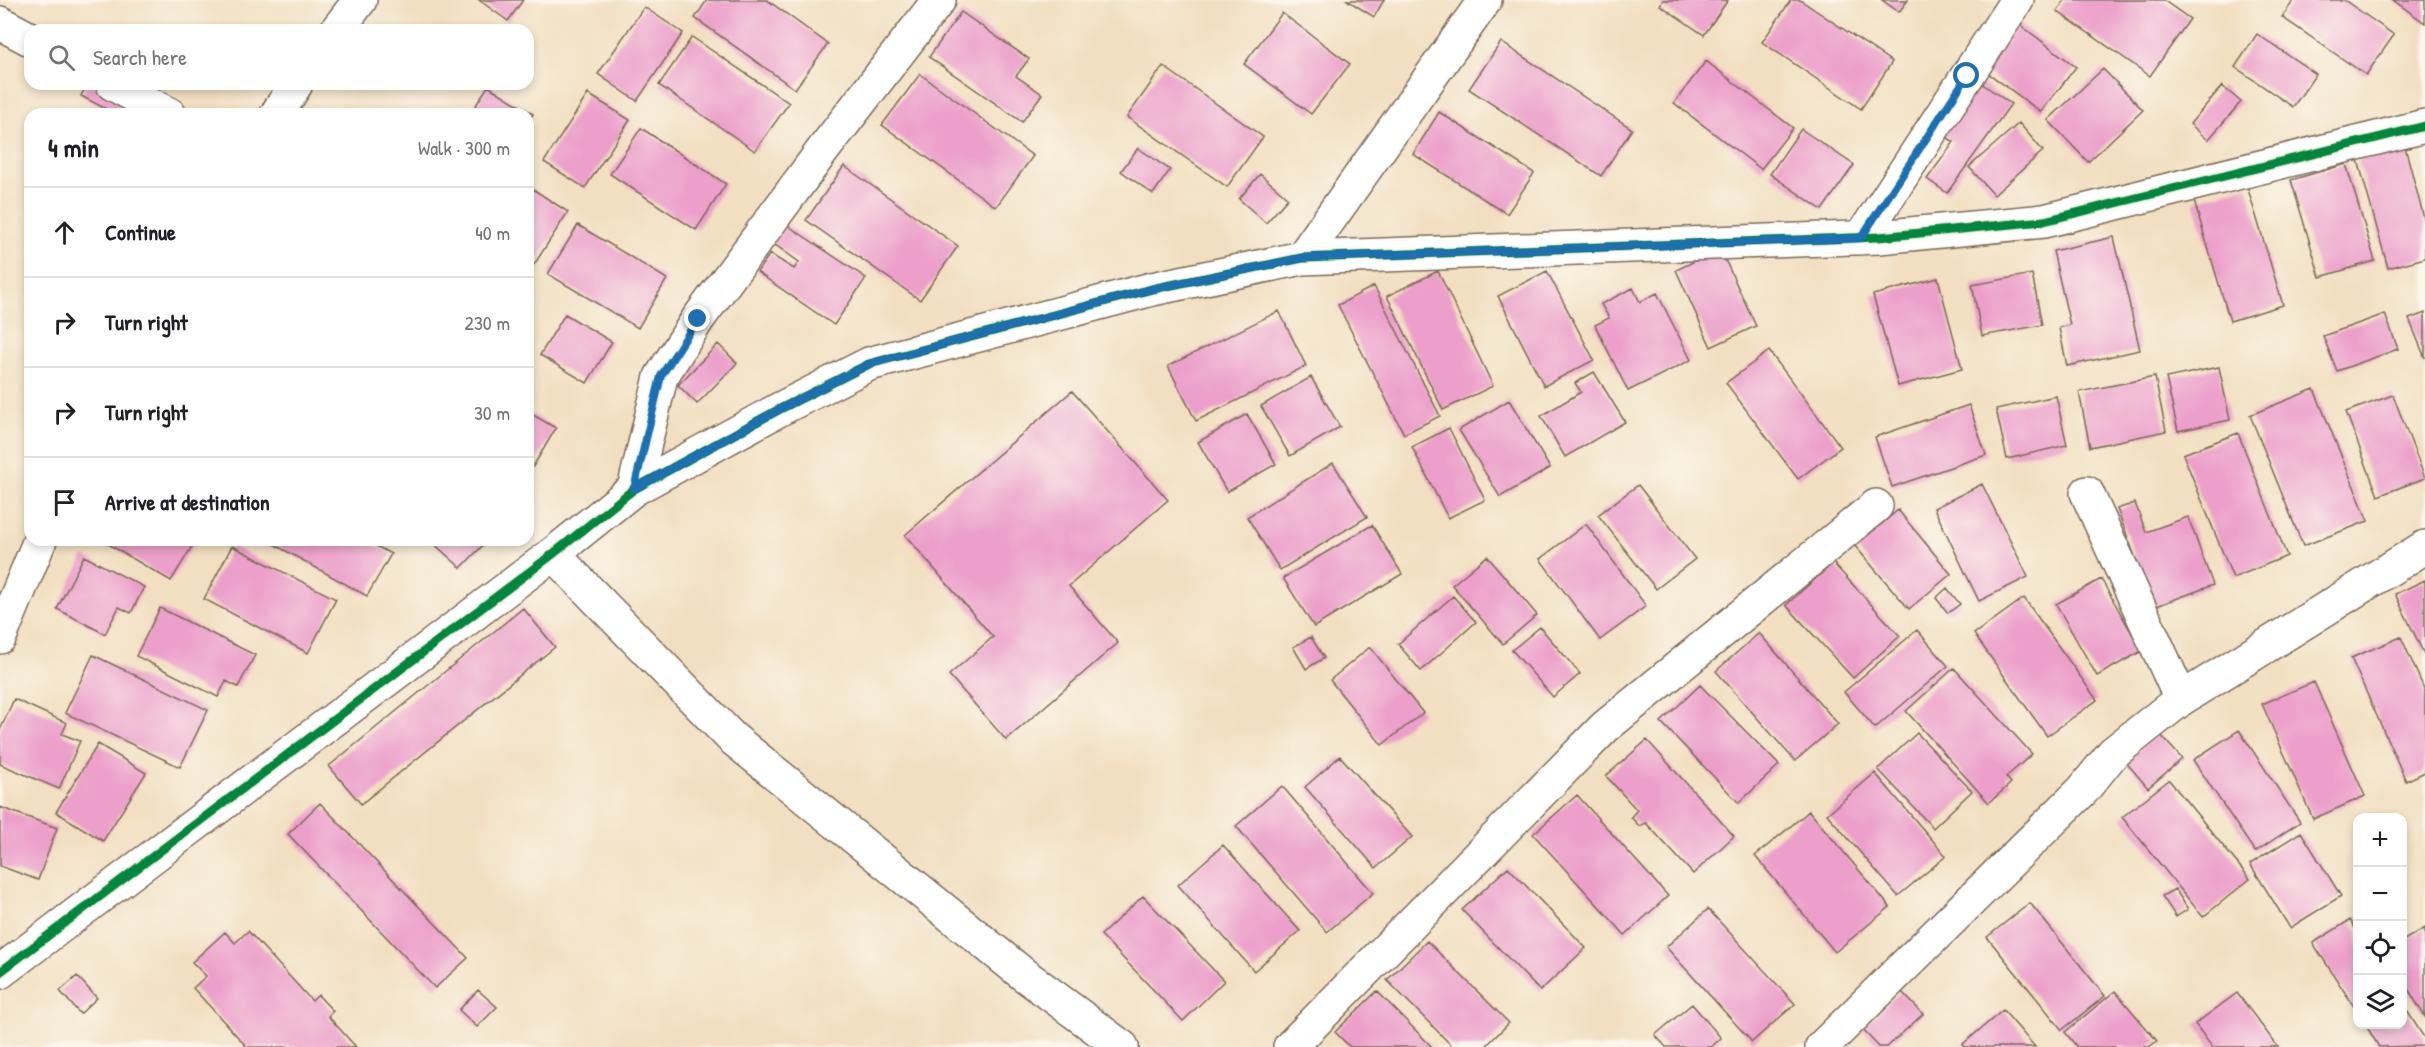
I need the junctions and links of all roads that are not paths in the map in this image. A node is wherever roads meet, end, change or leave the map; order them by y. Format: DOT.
graph roads {
  1 [pos="360,0"];
  2 [pos="939,0"];
  3 [pos="1485,0"];
  4 [pos="2017,0"];
  5 [pos="0,23"];
  6 [pos="342,24"];
  7 [pos="24,36"];
  8 [pos="124,90"];
  9 [pos="292,90"];
  10 [pos="158,108"];
  11 [pos="281,108"];
  12 [pos="2425,126"];
  13 [pos="1861,238"];
  14 [pos="1302,258"];
  15 [pos="634,489"];
  16 [pos="2087,493"];
  17 [pos="1876,506"];
  18 [pos="38,546"];
  19 [pos="2425,547"];
  20 [pos="553,554"];
  21 [pos="0,637"];
  22 [pos="2181,699"];
  23 [pos="0,972"];
  24 [pos="1122,1047"];
  25 [pos="1290,1047"];
  26 [pos="1822,1047"];
  1 -- 6 [label="street"];
  2 -- 15 [label="street"];
  3 -- 14 [label="street"];
  4 -- 13 [label="street"];
  5 -- 7 [label="street"];
  8 -- 10 [label="street"];
  9 -- 11 [label="street"];
  12 -- 13 [label="street"];
  13 -- 14 [label="street"];
  14 -- 15 [label="street"];
  15 -- 20 [label="street"];
  16 -- 22 [label="street"];
  17 -- 25 [label="street"];
  18 -- 21 [label="street"];
  19 -- 22 [label="street"];
  20 -- 23 [label="street"];
  20 -- 24 [label="street"];
  22 -- 26 [label="street"];
}
